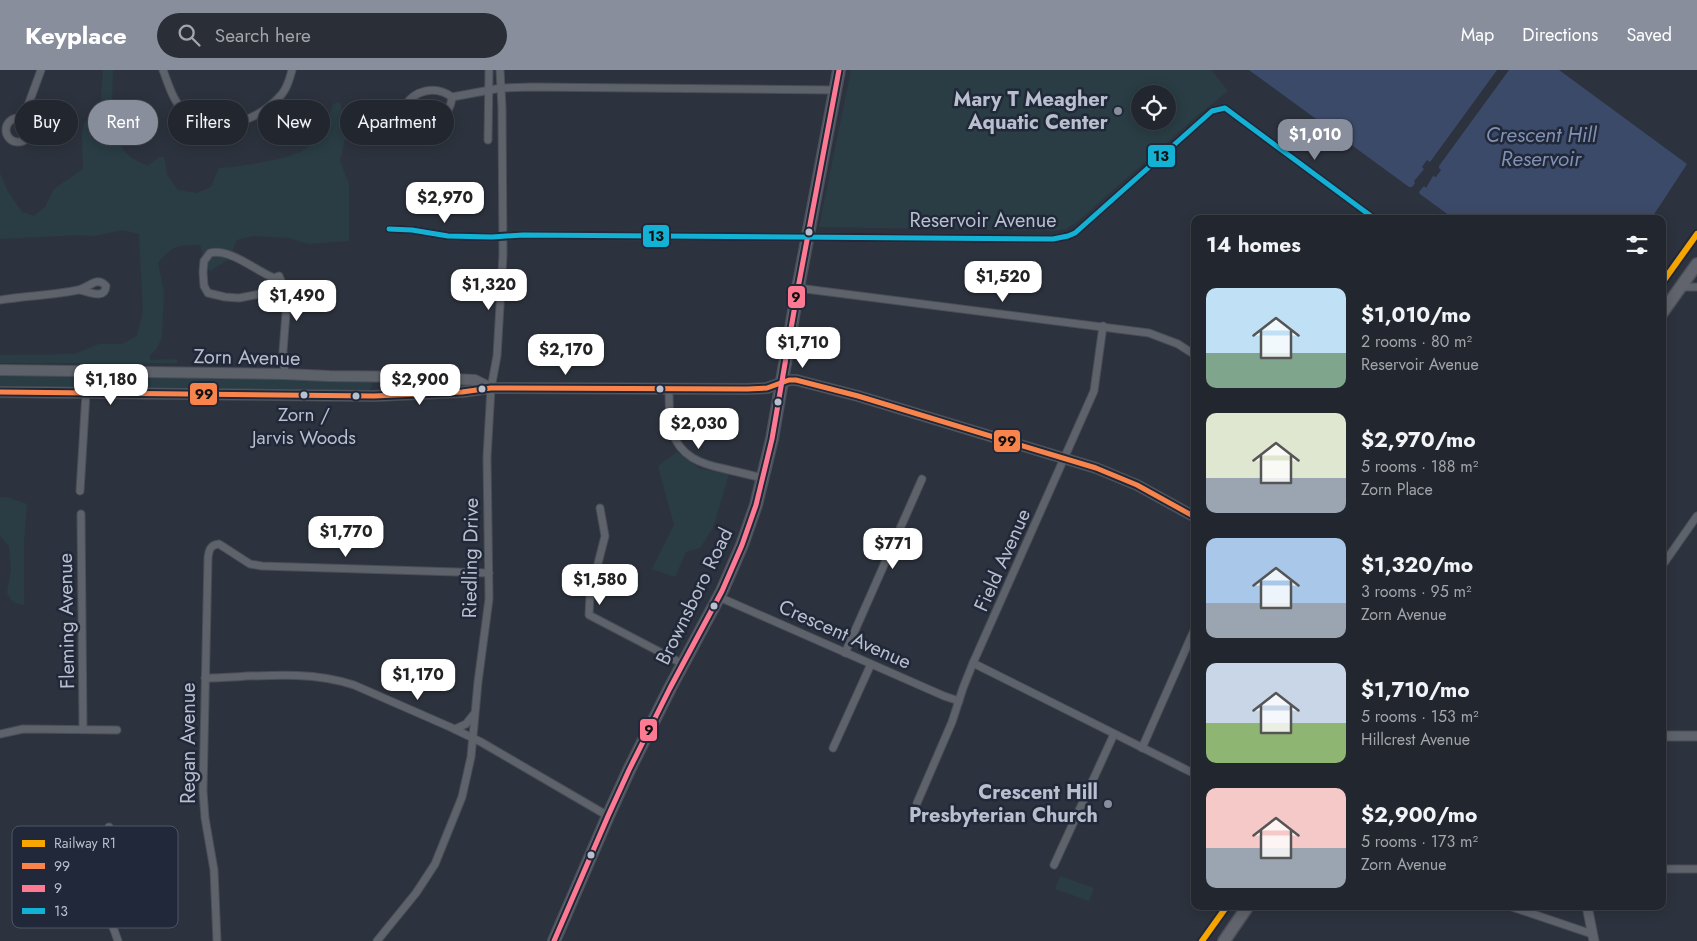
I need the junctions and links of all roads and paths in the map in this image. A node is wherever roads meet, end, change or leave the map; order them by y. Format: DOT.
graph roads {
  1 [pos="41,70"];
  2 [pos="163,70"];
  3 [pos="292,70"];
  4 [pos="489,70"];
  5 [pos="500,70"];
  6 [pos="839,70"];
  7 [pos="434,82"];
  8 [pos="501,88"];
  9 [pos="489,90"];
  10 [pos="835,90"];
  11 [pos="409,91"];
  12 [pos="452,97"];
  13 [pos="30,100"];
  14 [pos="488,140"];
  15 [pos="1370,215"];
  16 [pos="389,229"];
  17 [pos="504,236"];
  18 [pos="808,237"];
  19 [pos="1697,264"];
  20 [pos="283,285"];
  21 [pos="1680,287"];
  22 [pos="1697,287"];
  23 [pos="798,288"];
  24 [pos="80,290"];
  25 [pos="0,300"];
  26 [pos="1666,307"];
  27 [pos="1104,326"];
  28 [pos="1191,353"];
  29 [pos="0,370"];
  30 [pos="86,372"];
  31 [pos="285,374"];
  32 [pos="781,383"];
  33 [pos="491,388"];
  34 [pos="668,388"];
  35 [pos="0,392"];
  36 [pos="86,393"];
  37 [pos="1064,459"];
  38 [pos="763,478"];
  39 [pos="922,479"];
  40 [pos="80,492"];
  41 [pos="600,508"];
  42 [pos="81,514"];
  43 [pos="1191,515"];
  44 [pos="1697,516"];
  45 [pos="1666,560"];
  46 [pos="489,573"];
  47 [pos="719,597"];
  48 [pos="1191,637"];
  49 [pos="845,652"];
  50 [pos="973,663"];
  51 [pos="683,664"];
  52 [pos="871,664"];
  53 [pos="205,678"];
  54 [pos="959,701"];
  55 [pos="475,714"];
  56 [pos="84,728"];
  57 [pos="455,729"];
  58 [pos="117,730"];
  59 [pos="0,734"];
  60 [pos="1114,734"];
  61 [pos="1666,736"];
  62 [pos="1697,736"];
  63 [pos="472,738"];
  64 [pos="833,748"];
  65 [pos="1142,748"];
  66 [pos="1191,772"];
  67 [pos="917,803"];
  68 [pos="608,816"];
  69 [pos="1054,865"];
  70 [pos="1666,869"];
  71 [pos="1697,869"];
  72 [pos="1245,910"];
  73 [pos="1520,910"];
  74 [pos="1587,910"];
  75 [pos="113,928"];
  76 [pos="1593,937"];
  77 [pos="118,941"];
  78 [pos="217,941"];
  79 [pos="377,941"];
  80 [pos="554,941"];
  81 [pos="1224,941"];
  1 -- 13 [label="street"];
  2 -- 3 [label="street"];
  4 -- 9 [label="street"];
  5 -- 8 [label="street"];
  6 -- 10 [label="main road, Brownsboro Road"];
  7 -- 12 [label="street"];
  8 -- 9 [label="street"];
  8 -- 10 [label="street"];
  8 -- 17 [label="street"];
  9 -- 12 [label="street"];
  9 -- 14 [label="street"];
  10 -- 18 [label="main road, Brownsboro Road"];
  11 -- 12 [label="street"];
  15 -- 18 [label="street, Reservoir Avenue"];
  16 -- 17 [label="street"];
  17 -- 18 [label="street"];
  17 -- 33 [label="street"];
  18 -- 23 [label="main road, Brownsboro Road"];
  19 -- 21 [label="main road"];
  20 -- 20 [label="street"];
  20 -- 31 [label="street"];
  21 -- 22 [label="street"];
  21 -- 26 [label="main road"];
  23 -- 27 [label="street"];
  23 -- 32 [label="main road, Brownsboro Road"];
  24 -- 25 [label="street"];
  27 -- 28 [label="street"];
  27 -- 37 [label="street, Field Avenue"];
  29 -- 30 [label="main road, Zorn Avenue"];
  30 -- 31 [label="main road, Zorn Avenue"];
  30 -- 36 [label="street"];
  31 -- 33 [label="main road, Zorn Avenue"];
  32 -- 34 [label="main road"];
  32 -- 37 [label="main road"];
  32 -- 38 [label="main road, Brownsboro Road"];
  33 -- 34 [label="main road"];
  33 -- 36 [label="main road, Zorn Avenue"];
  33 -- 46 [label="street, Riedling Drive"];
  34 -- 38 [label="street"];
  35 -- 36 [label="main road, Zorn Avenue"];
  36 -- 40 [label="street"];
  37 -- 43 [label="main road"];
  37 -- 50 [label="street, Field Avenue"];
  38 -- 47 [label="main road, Brownsboro Road"];
  39 -- 49 [label="street"];
  41 -- 51 [label="street"];
  42 -- 56 [label="street, Fleming Avenue"];
  44 -- 45 [label="street"];
  46 -- 53 [label="street, Regan Avenue"];
  46 -- 55 [label="street, Riedling Drive"];
  47 -- 49 [label="street, Crescent Avenue"];
  47 -- 51 [label="main road, Brownsboro Road"];
  48 -- 65 [label="street"];
  49 -- 52 [label="street, Crescent Avenue"];
  50 -- 54 [label="street, Field Avenue"];
  50 -- 60 [label="street"];
  51 -- 68 [label="main road, Brownsboro Road"];
  52 -- 54 [label="street, Crescent Avenue"];
  52 -- 64 [label="street"];
  53 -- 57 [label="street"];
  53 -- 78 [label="street, Regan Avenue"];
  54 -- 67 [label="street, Field Avenue"];
  55 -- 57 [label="street"];
  55 -- 63 [label="street, Riedling Drive"];
  56 -- 58 [label="street"];
  56 -- 59 [label="street"];
  57 -- 63 [label="street"];
  60 -- 65 [label="street"];
  60 -- 69 [label="street"];
  61 -- 62 [label="street"];
  63 -- 68 [label="street"];
  63 -- 79 [label="street, Riedling Drive"];
  65 -- 66 [label="street"];
  68 -- 80 [label="main road, Brownsboro Road"];
  70 -- 71 [label="street"];
  72 -- 81 [label="main road"];
  73 -- 76 [label="street"];
  74 -- 76 [label="street"];
  75 -- 77 [label="street"];
}
